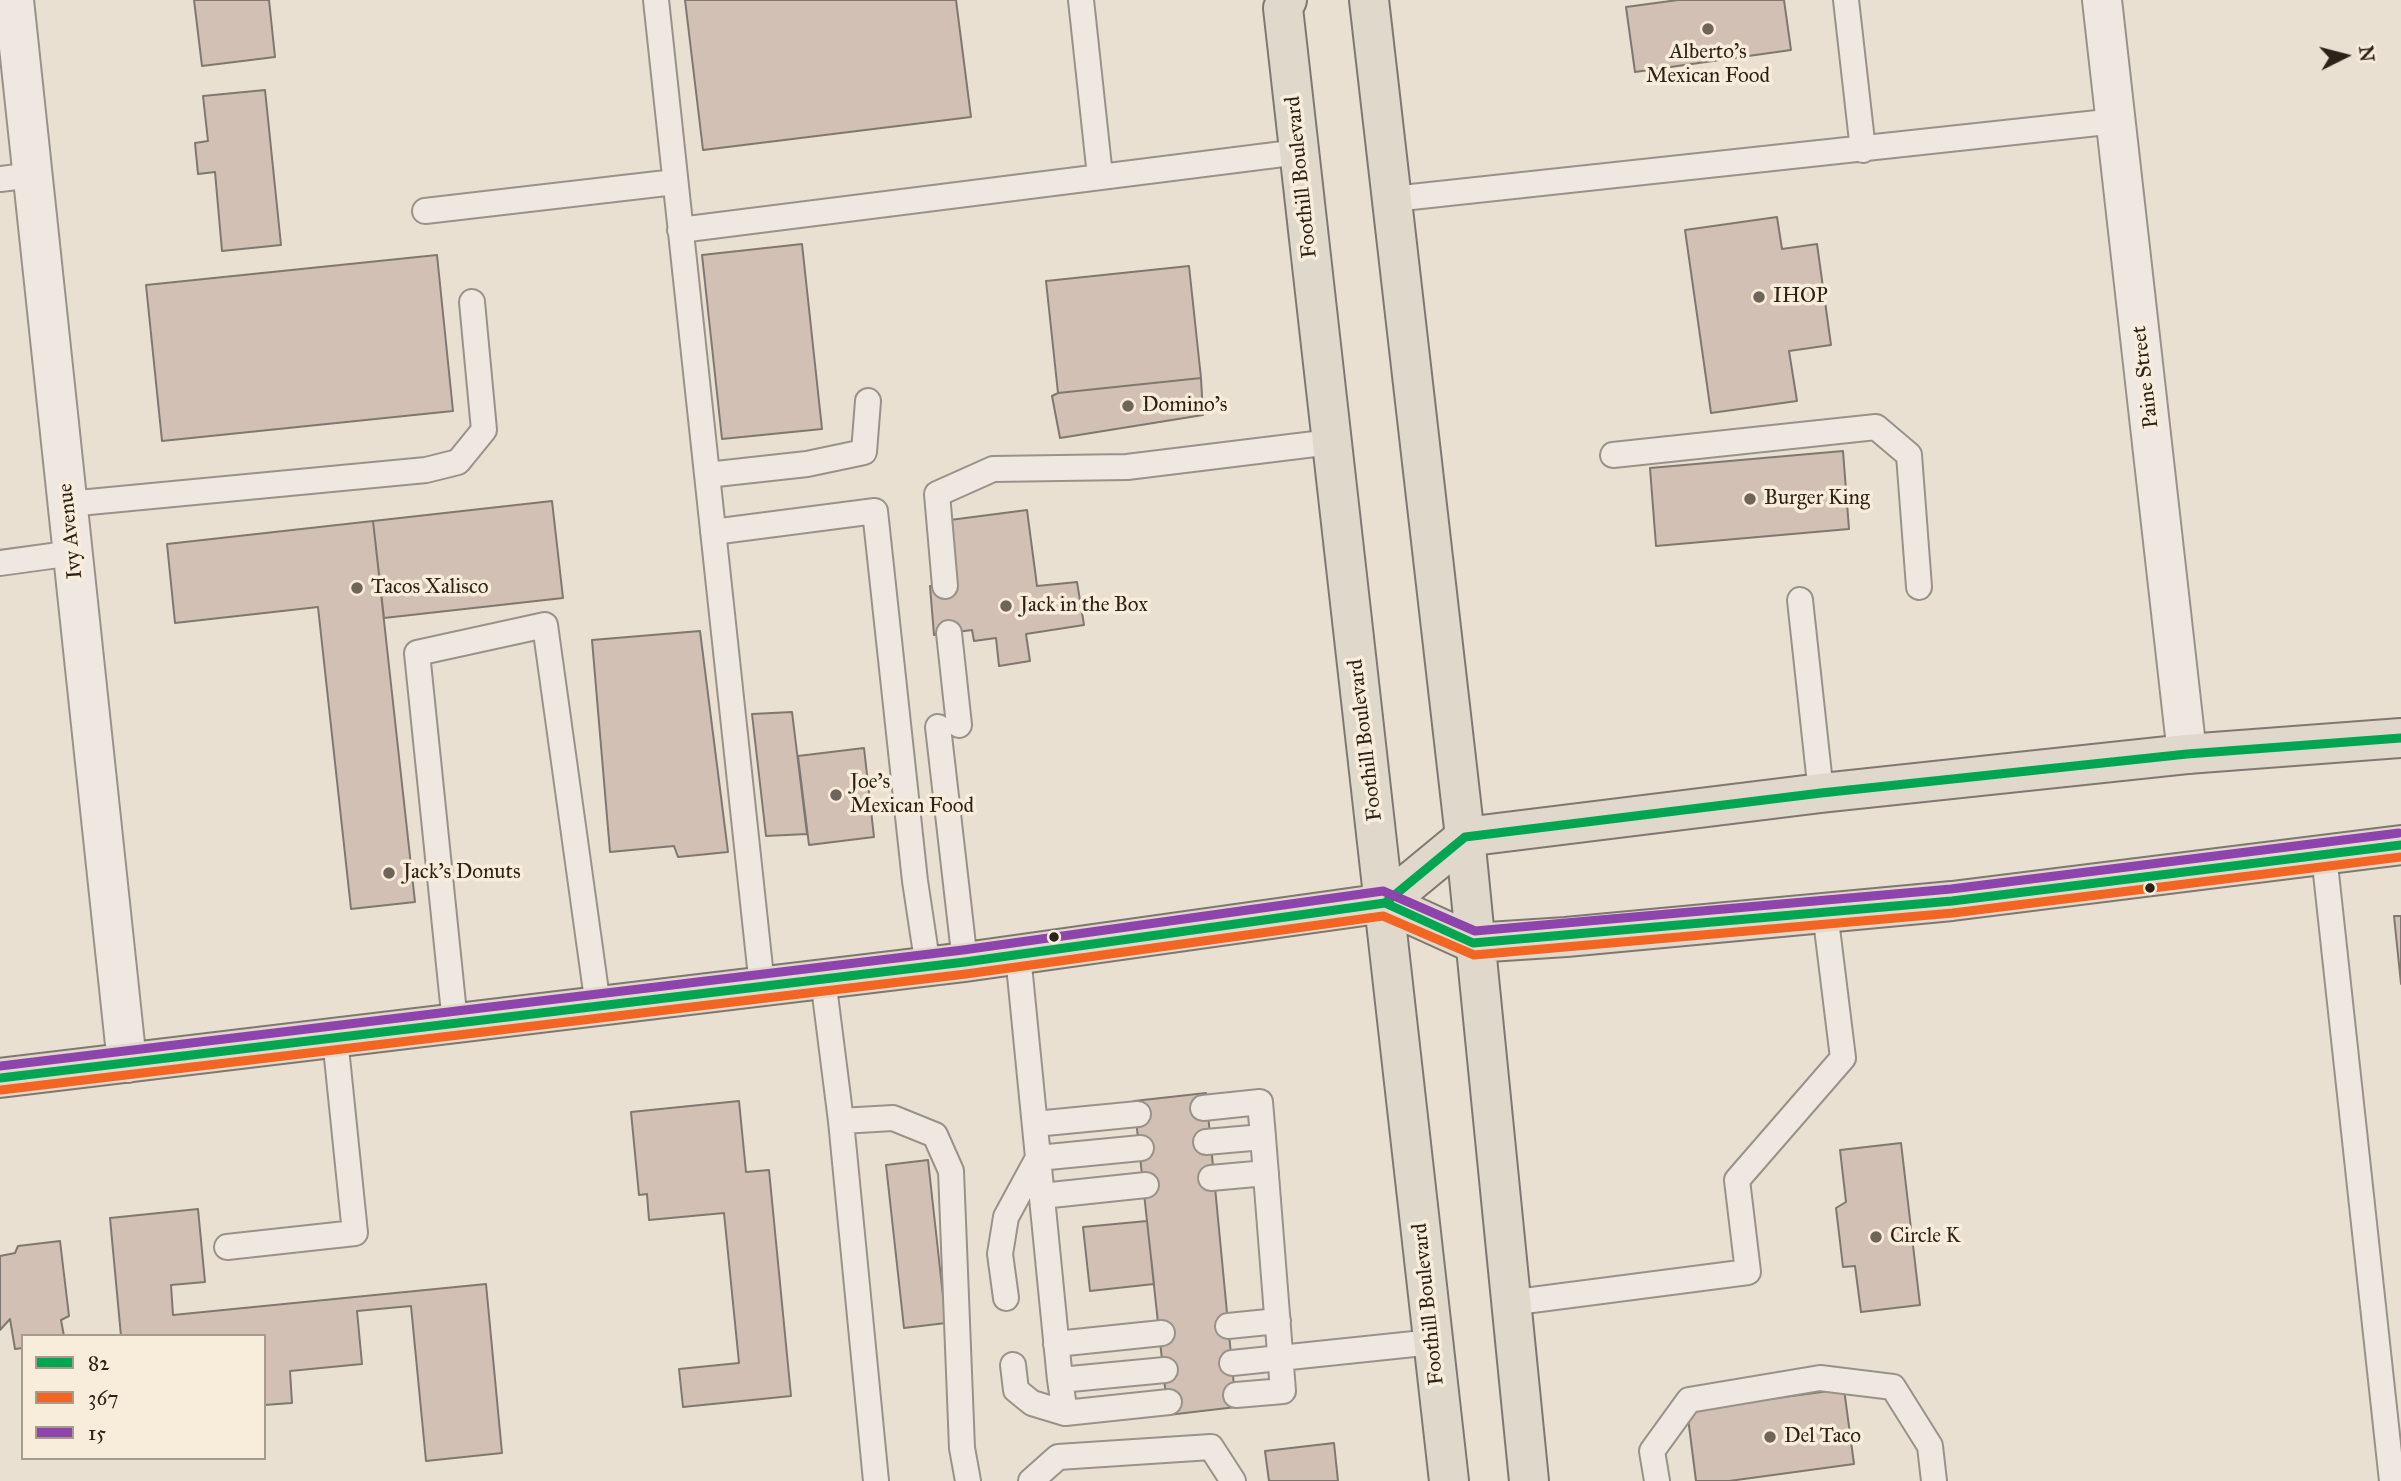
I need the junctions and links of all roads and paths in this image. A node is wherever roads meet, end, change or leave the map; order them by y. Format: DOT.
graph roads {
  1 [pos="15,0"];
  2 [pos="656,0"];
  3 [pos="1081,0"];
  4 [pos="1287,0"];
  5 [pos="1369,0"];
  6 [pos="1846,0"];
  7 [pos="2102,0"];
  8 [pos="10,52"];
  9 [pos="2116,121"];
  10 [pos="1863,150"];
  11 [pos="1299,152"];
  12 [pos="1100,176"];
  13 [pos="17,177"];
  14 [pos="675,182"];
  15 [pos="1393,199"];
  16 [pos="425,211"];
  17 [pos="680,230"];
  18 [pos="472,302"];
  19 [pos="868,401"];
  20 [pos="1331,442"];
  21 [pos="1613,455"];
  22 [pos="707,475"];
  23 [pos="68,504"];
  24 [pos="713,532"];
  25 [pos="73,553"];
  26 [pos="0,563"];
  27 [pos="945,586"];
  28 [pos="1919,587"];
  29 [pos="1800,600"];
  30 [pos="949,633"];
  31 [pos="2401,738"];
  32 [pos="2187,754"];
  33 [pos="1821,793"];
  34 [pos="1465,837"];
  35 [pos="2401,845"];
  36 [pos="2324,855"];
  37 [pos="1385,903"];
  38 [pos="1825,912"];
  39 [pos="1473,943"];
  40 [pos="1018,955"];
  41 [pos="946,964"];
  42 [pos="823,979"];
  43 [pos="762,986"];
  44 [pos="598,1006"];
  45 [pos="454,1023"];
  46 [pos="335,1038"];
  47 [pos="127,1063"];
  48 [pos="0,1078"];
  49 [pos="1203,1108"];
  50 [pos="1138,1114"];
  51 [pos="841,1121"];
  52 [pos="1035,1124"];
  53 [pos="1263,1137"];
  54 [pos="1206,1142"];
  55 [pos="1141,1148"];
  56 [pos="1038,1158"];
  57 [pos="1266,1172"];
  58 [pos="1211,1178"];
  59 [pos="1146,1185"];
  60 [pos="1042,1196"];
  61 [pos="227,1247"];
  62 [pos="1006,1298"];
  63 [pos="1509,1303"];
  64 [pos="1278,1321"];
  65 [pos="1228,1326"];
  66 [pos="1162,1333"];
  67 [pos="1433,1342"];
  68 [pos="1056,1344"];
  69 [pos="1280,1359"];
  70 [pos="1232,1363"];
  71 [pos="1013,1365"];
  72 [pos="1165,1370"];
  73 [pos="1060,1380"];
  74 [pos="1236,1395"];
  75 [pos="1170,1402"];
  76 [pos="1065,1413"];
  77 [pos="876,1481"];
  78 [pos="968,1481"];
  79 [pos="1031,1481"];
  80 [pos="1233,1481"];
  81 [pos="1449,1481"];
  82 [pos="1529,1481"];
  83 [pos="1657,1481"];
  84 [pos="1934,1481"];
  85 [pos="2392,1481"];
  1 -- 8 [label="street, Ivy Avenue"];
  2 -- 14 [label="lane"];
  3 -- 12 [label="lane"];
  4 -- 11 [label="main road, Foothill Boulevard"];
  5 -- 15 [label="main road"];
  6 -- 10 [label="lane"];
  7 -- 9 [label="street, Paine Street"];
  8 -- 13 [label="street, Ivy Avenue"];
  9 -- 10 [label="lane"];
  9 -- 32 [label="street, Paine Street"];
  10 -- 15 [label="lane"];
  11 -- 12 [label="lane"];
  11 -- 20 [label="main road, Foothill Boulevard"];
  12 -- 17 [label="lane"];
  13 -- 23 [label="street, Ivy Avenue"];
  14 -- 16 [label="lane"];
  14 -- 17 [label="lane"];
  15 -- 34 [label="main road"];
  17 -- 22 [label="lane"];
  18 -- 23 [label="lane"];
  19 -- 22 [label="lane"];
  20 -- 27 [label="lane"];
  20 -- 37 [label="main road, Foothill Boulevard"];
  21 -- 28 [label="lane"];
  22 -- 24 [label="lane"];
  23 -- 25 [label="street, Ivy Avenue"];
  24 -- 41 [label="lane"];
  24 -- 43 [label="lane"];
  25 -- 26 [label="lane"];
  25 -- 47 [label="street, Ivy Avenue"];
  29 -- 33 [label="lane"];
  30 -- 41 [label="lane"];
  31 -- 32 [label="main road"];
  32 -- 33 [label="main road"];
  33 -- 34 [label="main road"];
  34 -- 37 [label="main road"];
  34 -- 39 [label="main road"];
  35 -- 36 [label="main road"];
  36 -- 38 [label="main road"];
  36 -- 85 [label="lane"];
  37 -- 39 [label="main road"];
  37 -- 40 [label="main road"];
  37 -- 67 [label="main road, Foothill Boulevard"];
  38 -- 39 [label="main road"];
  38 -- 63 [label="lane"];
  39 -- 63 [label="main road"];
  40 -- 41 [label="main road"];
  40 -- 52 [label="lane"];
  41 -- 42 [label="main road"];
  42 -- 43 [label="main road"];
  42 -- 51 [label="lane"];
  43 -- 44 [label="main road"];
  44 -- 45 [label="main road"];
  44 -- 45 [label="lane"];
  45 -- 46 [label="main road"];
  46 -- 47 [label="main road"];
  46 -- 61 [label="lane"];
  47 -- 48 [label="main road"];
  49 -- 53 [label="lane"];
  50 -- 52 [label="lane"];
  51 -- 77 [label="lane"];
  51 -- 78 [label="lane"];
  52 -- 56 [label="lane"];
  53 -- 54 [label="lane"];
  53 -- 57 [label="lane"];
  55 -- 56 [label="lane"];
  56 -- 60 [label="lane"];
  56 -- 62 [label="lane"];
  57 -- 58 [label="lane"];
  57 -- 64 [label="lane"];
  59 -- 60 [label="lane"];
  60 -- 68 [label="lane"];
  63 -- 82 [label="main road"];
  64 -- 65 [label="lane"];
  64 -- 69 [label="lane"];
  66 -- 68 [label="lane"];
  67 -- 69 [label="lane"];
  67 -- 81 [label="main road, Foothill Boulevard"];
  68 -- 73 [label="lane"];
  69 -- 70 [label="lane"];
  69 -- 74 [label="lane"];
  71 -- 76 [label="lane"];
  72 -- 73 [label="lane"];
  73 -- 76 [label="lane"];
  75 -- 76 [label="lane"];
  79 -- 80 [label="lane"];
  83 -- 84 [label="lane"];
}
